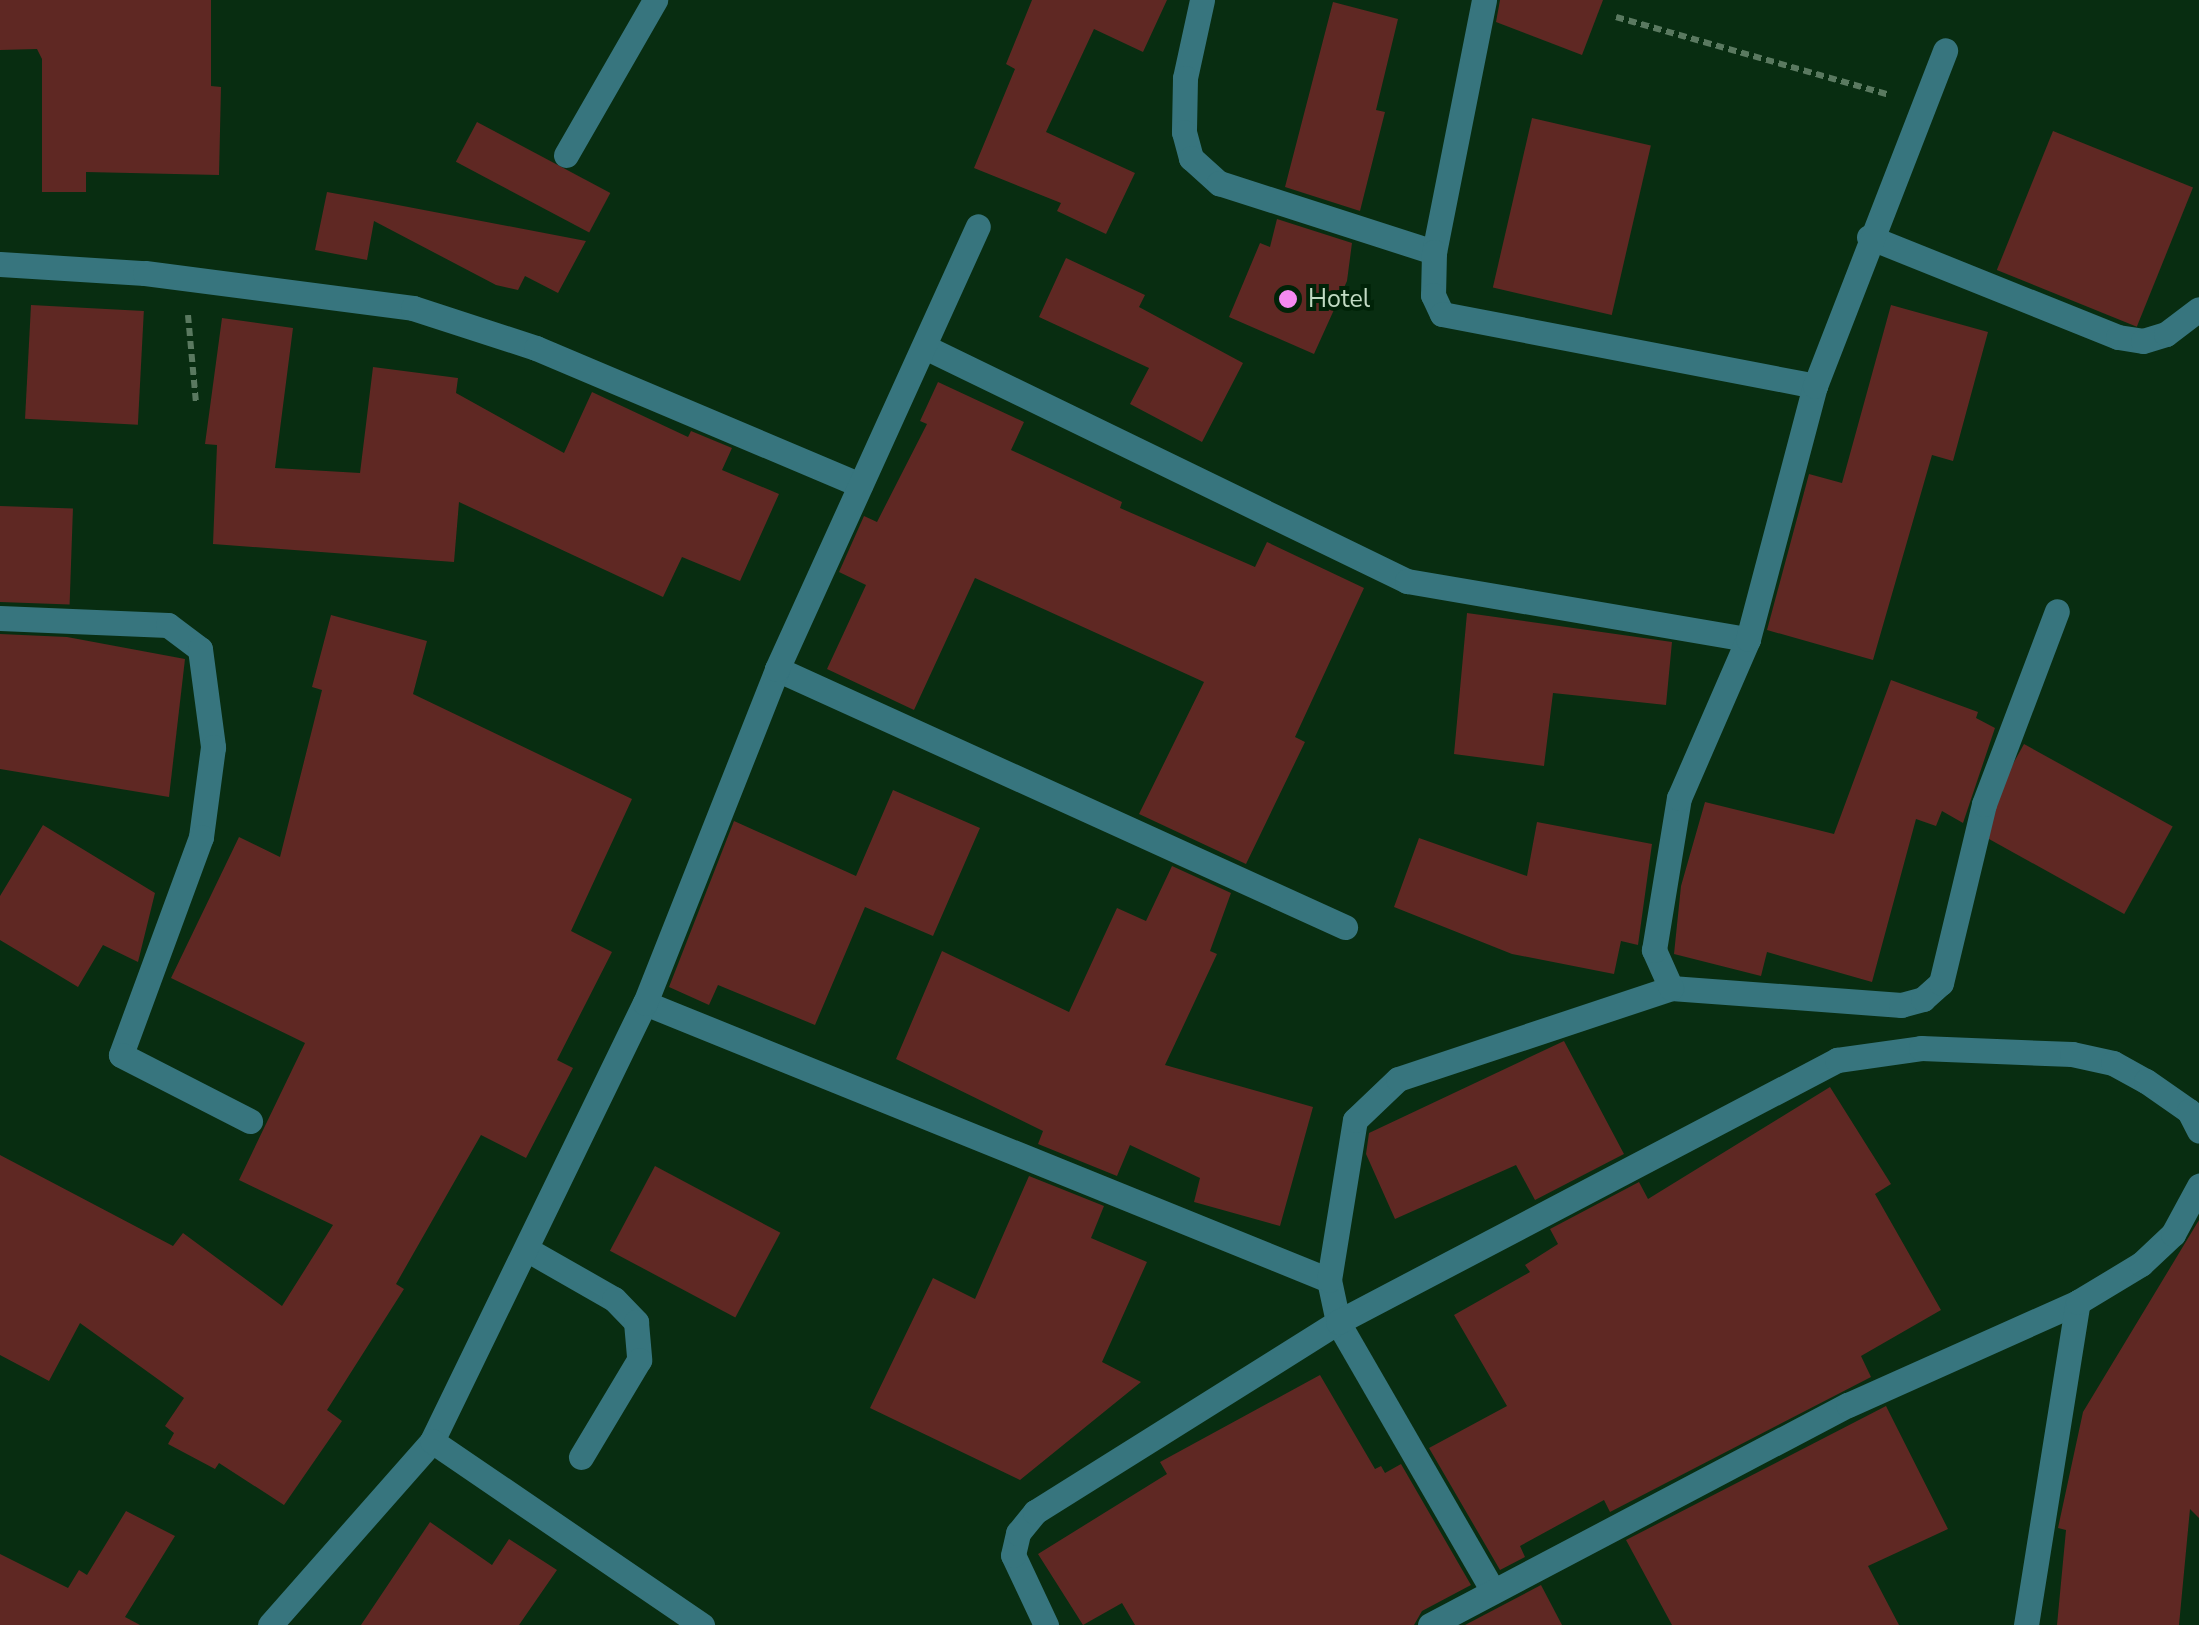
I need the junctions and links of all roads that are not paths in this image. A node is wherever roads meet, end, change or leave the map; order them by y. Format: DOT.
graph roads {
  1 [pos="655,0"];
  2 [pos="1202,0"];
  3 [pos="1484,0"];
  4 [pos="1945,50"];
  5 [pos="566,155"];
  6 [pos="978,226"];
  7 [pos="1869,237"];
  8 [pos="1434,252"];
  9 [pos="0,264"];
  10 [pos="2199,309"];
  11 [pos="925,347"];
  12 [pos="1815,386"];
  13 [pos="860,485"];
  14 [pos="2057,611"];
  15 [pos="0,618"];
  16 [pos="1748,639"];
  17 [pos="777,669"];
  18 [pos="1345,927"];
  19 [pos="1670,988"];
  20 [pos="645,1002"];
  21 [pos="250,1121"];
  22 [pos="2199,1131"];
  23 [pos="2199,1186"];
  24 [pos="528,1250"];
  25 [pos="1329,1280"];
  26 [pos="2078,1302"];
  27 [pos="1338,1322"];
  28 [pos="432,1441"];
  29 [pos="582,1456"];
  30 [pos="1494,1591"];
  31 [pos="270,1625"];
  32 [pos="702,1625"];
  33 [pos="1046,1625"];
  34 [pos="1430,1625"];
  35 [pos="2026,1625"];
  1 -- 5 [label="street"];
  2 -- 8 [label="street"];
  3 -- 8 [label="street"];
  4 -- 7 [label="street"];
  6 -- 11 [label="street"];
  7 -- 10 [label="street"];
  7 -- 12 [label="street"];
  8 -- 12 [label="street"];
  9 -- 13 [label="street"];
  11 -- 13 [label="street"];
  11 -- 16 [label="street"];
  12 -- 16 [label="street"];
  13 -- 17 [label="street"];
  14 -- 19 [label="street"];
  15 -- 21 [label="street"];
  16 -- 19 [label="street"];
  17 -- 18 [label="street"];
  17 -- 20 [label="street"];
  19 -- 25 [label="street"];
  20 -- 24 [label="street"];
  20 -- 25 [label="street"];
  22 -- 27 [label="street"];
  23 -- 26 [label="street"];
  24 -- 28 [label="street"];
  24 -- 29 [label="street"];
  25 -- 27 [label="street"];
  26 -- 30 [label="street"];
  26 -- 35 [label="street"];
  27 -- 30 [label="street"];
  27 -- 33 [label="street"];
  28 -- 31 [label="street"];
  28 -- 32 [label="street"];
  30 -- 34 [label="street"];
}
